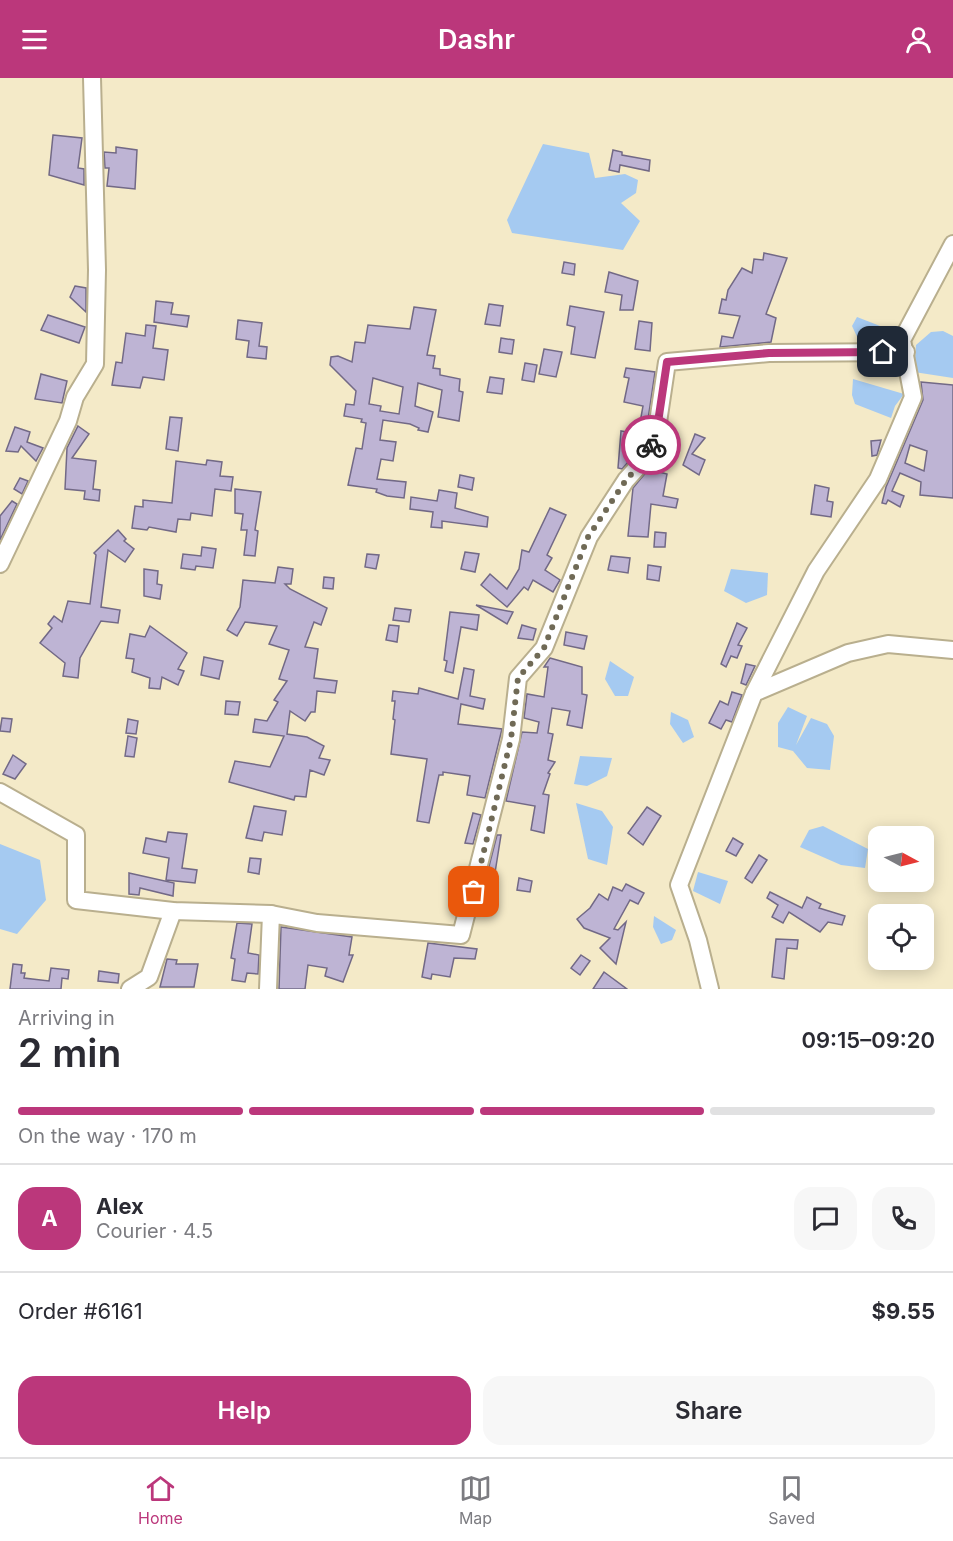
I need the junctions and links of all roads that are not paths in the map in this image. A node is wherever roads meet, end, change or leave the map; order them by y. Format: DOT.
graph roads {
  1 [pos="92,78"];
  2 [pos="953,244"];
  3 [pos="906,352"];
  4 [pos="0,564"];
  5 [pos="953,650"];
  6 [pos="753,693"];
  7 [pos="0,792"];
  8 [pos="173,911"];
  9 [pos="271,914"];
  10 [pos="130,989"];
  11 [pos="268,989"];
  12 [pos="710,989"];
  1 -- 4 [label="street"];
  2 -- 3 [label="street"];
  3 -- 6 [label="street"];
  3 -- 9 [label="street"];
  5 -- 6 [label="street"];
  6 -- 12 [label="street"];
  7 -- 8 [label="street"];
  8 -- 9 [label="street"];
  8 -- 10 [label="street"];
  9 -- 11 [label="street"];
}
